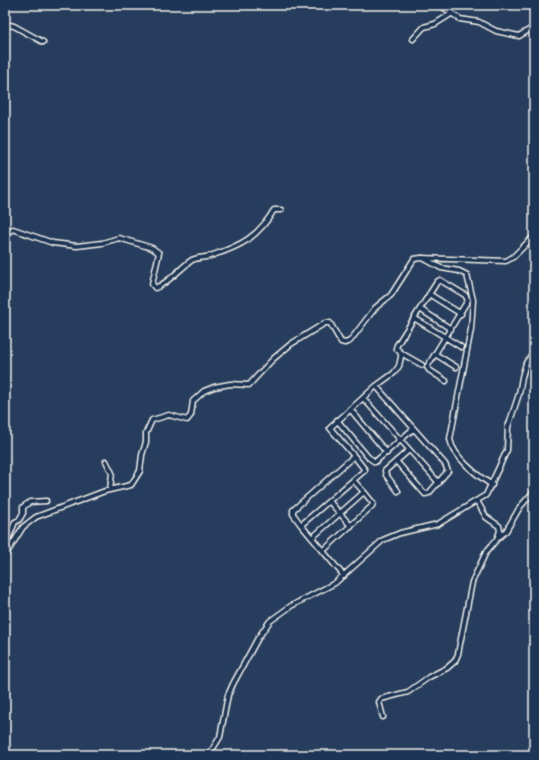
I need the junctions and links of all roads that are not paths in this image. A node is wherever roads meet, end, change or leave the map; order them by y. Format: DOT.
graph roads {
  1 [pos="440,5"];
  2 [pos="451,14"];
  3 [pos="5,24"];
  4 [pos="534,27"];
  5 [pos="413,39"];
  6 [pos="43,42"];
  7 [pos="281,210"];
  8 [pos="5,234"];
  9 [pos="534,236"];
  10 [pos="422,258"];
  11 [pos="429,294"];
  12 [pos="420,309"];
  13 [pos="461,314"];
  14 [pos="414,318"];
  15 [pos="451,329"];
  16 [pos="445,338"];
  17 [pos="461,347"];
  18 [pos="534,351"];
  19 [pos="401,353"];
  20 [pos="435,354"];
  21 [pos="422,365"];
  22 [pos="456,367"];
  23 [pos="446,381"];
  24 [pos="376,386"];
  25 [pos="363,398"];
  26 [pos="350,409"];
  27 [pos="337,420"];
  28 [pos="413,429"];
  29 [pos="400,441"];
  30 [pos="409,450"];
  31 [pos="387,453"];
  32 [pos="354,456"];
  33 [pos="106,461"];
  34 [pos="396,461"];
  35 [pos="353,480"];
  36 [pos="439,483"];
  37 [pos="492,485"];
  38 [pos="110,490"];
  39 [pos="398,491"];
  40 [pos="534,491"];
  41 [pos="364,492"];
  42 [pos="46,501"];
  43 [pos="329,501"];
  44 [pos="477,501"];
  45 [pos="340,513"];
  46 [pos="302,525"];
  47 [pos="351,526"];
  48 [pos="313,538"];
  49 [pos="497,539"];
  50 [pos="5,547"];
  51 [pos="324,550"];
  52 [pos="5,556"];
  53 [pos="344,576"];
  54 [pos="383,717"];
  55 [pos="209,755"];
  1 -- 2 [label="street"];
  2 -- 4 [label="street"];
  2 -- 5 [label="street"];
  3 -- 6 [label="street"];
  7 -- 8 [label="street"];
  9 -- 10 [label="street"];
  10 -- 37 [label="street"];
  10 -- 38 [label="street"];
  11 -- 12 [label="street"];
  11 -- 13 [label="street"];
  11 -- 13 [label="street"];
  12 -- 14 [label="street"];
  12 -- 15 [label="street"];
  13 -- 15 [label="street"];
  14 -- 16 [label="street"];
  14 -- 19 [label="street"];
  15 -- 16 [label="street"];
  16 -- 17 [label="street"];
  16 -- 20 [label="street"];
  18 -- 37 [label="street"];
  19 -- 21 [label="street"];
  19 -- 24 [label="street"];
  20 -- 22 [label="street"];
  20 -- 23 [label="street"];
  24 -- 25 [label="street"];
  24 -- 28 [label="street"];
  25 -- 26 [label="street"];
  25 -- 29 [label="street"];
  26 -- 27 [label="street"];
  26 -- 31 [label="street"];
  27 -- 31 [label="street"];
  27 -- 32 [label="street"];
  28 -- 29 [label="street"];
  28 -- 36 [label="street"];
  29 -- 30 [label="street"];
  29 -- 31 [label="street"];
  30 -- 34 [label="street"];
  30 -- 36 [label="street"];
  32 -- 35 [label="street"];
  32 -- 46 [label="street"];
  33 -- 38 [label="street"];
  34 -- 36 [label="street"];
  34 -- 39 [label="street"];
  35 -- 41 [label="street"];
  35 -- 43 [label="street"];
  37 -- 44 [label="street"];
  38 -- 52 [label="street"];
  40 -- 49 [label="street"];
  41 -- 45 [label="street"];
  41 -- 47 [label="street"];
  42 -- 50 [label="street"];
  43 -- 45 [label="street"];
  43 -- 46 [label="street"];
  44 -- 49 [label="street"];
  44 -- 53 [label="street"];
  45 -- 47 [label="street"];
  45 -- 48 [label="street"];
  46 -- 48 [label="street"];
  47 -- 51 [label="street"];
  48 -- 51 [label="street"];
  49 -- 54 [label="street"];
  51 -- 53 [label="street"];
  53 -- 55 [label="street"];
}
